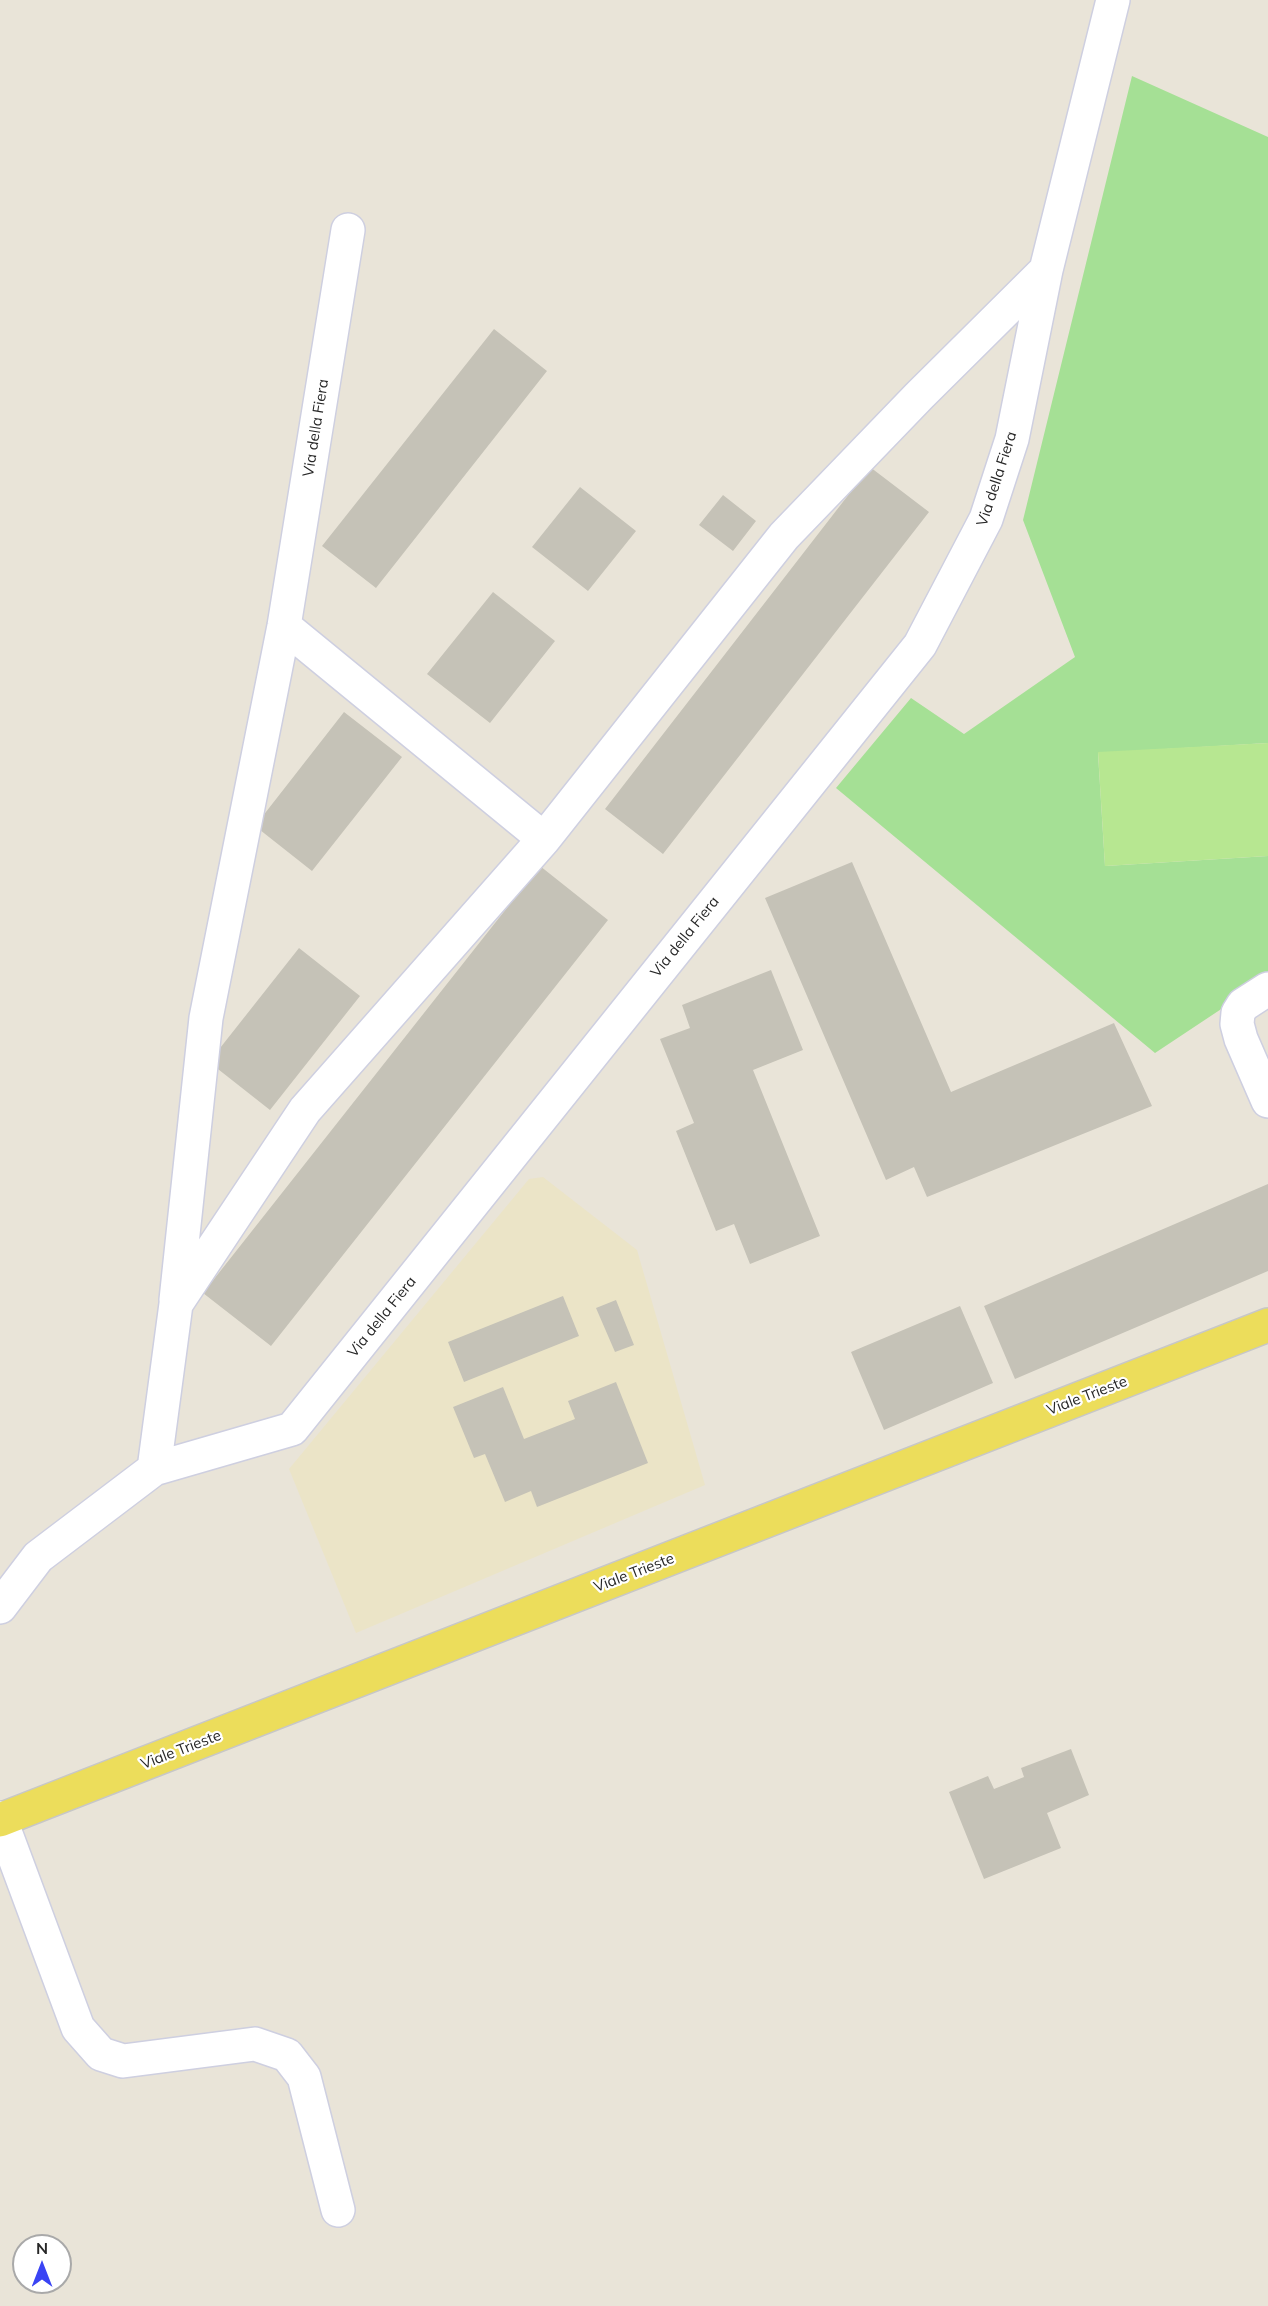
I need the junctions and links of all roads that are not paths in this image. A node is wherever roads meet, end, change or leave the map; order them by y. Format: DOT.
graph roads {
  1 [pos="1113,0"];
  2 [pos="348,230"];
  3 [pos="1046,270"];
  4 [pos="284,626"];
  5 [pos="544,839"];
  6 [pos="1268,988"];
  7 [pos="1268,1101"];
  8 [pos="176,1304"];
  9 [pos="1268,1325"];
  10 [pos="154,1469"];
  11 [pos="0,1606"];
  12 [pos="0,1819"];
  13 [pos="338,2210"];
  1 -- 3 [label="street, Via della Fiera"];
  2 -- 4 [label="street, Via della Fiera"];
  3 -- 5 [label="street, Via della Fiera"];
  3 -- 10 [label="street, Via della Fiera"];
  4 -- 5 [label="street"];
  4 -- 8 [label="street, Via della Fiera"];
  5 -- 8 [label="street, Via della Fiera"];
  6 -- 7 [label="street"];
  8 -- 10 [label="street, Via della Fiera"];
  9 -- 12 [label="main road, Viale Trieste"];
  10 -- 11 [label="street, Via della Fiera"];
  12 -- 13 [label="street"];
}
